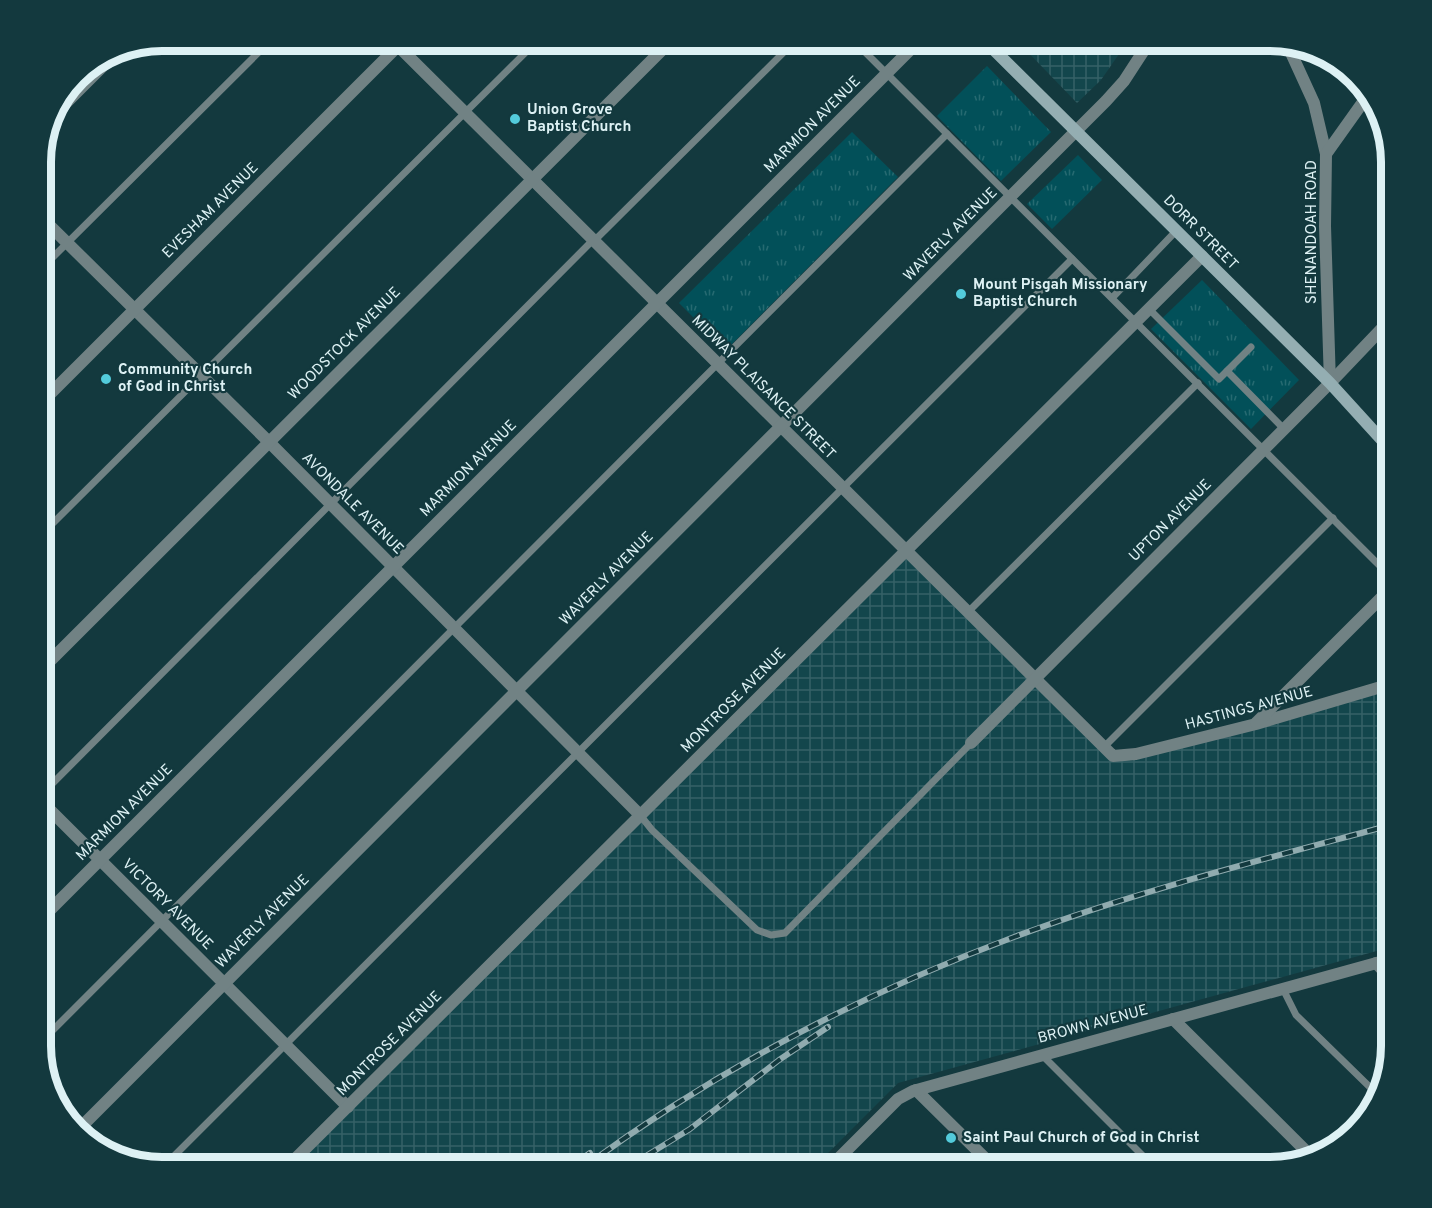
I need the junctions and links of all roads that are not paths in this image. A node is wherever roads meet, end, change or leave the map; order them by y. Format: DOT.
graph roads {
  1 [pos="259,51"];
  2 [pos="389,51"];
  3 [pos="406,51"];
  4 [pos="526,51"];
  5 [pos="659,51"];
  6 [pos="784,51"];
  7 [pos="865,51"];
  8 [pos="908,51"];
  9 [pos="996,51"];
  10 [pos="1143,51"];
  11 [pos="1291,53"];
  12 [pos="96,73"];
  13 [pos="886,73"];
  14 [pos="72,97"];
  15 [pos="1363,102"];
  16 [pos="465,113"];
  17 [pos="1076,131"];
  18 [pos="947,134"];
  19 [pos="1326,154"];
  20 [pos="531,179"];
  21 [pos="1010,198"];
  22 [pos="51,227"];
  23 [pos="1177,230"];
  24 [pos="594,241"];
  25 [pos="67,243"];
  26 [pos="1202,256"];
  27 [pos="51,259"];
  28 [pos="1072,259"];
  29 [pos="1113,297"];
  30 [pos="657,303"];
  31 [pos="135,309"];
  32 [pos="1149,309"];
  33 [pos="1136,321"];
  34 [pos="1381,330"];
  35 [pos="1251,346"];
  36 [pos="719,365"];
  37 [pos="1227,371"];
  38 [pos="201,375"];
  39 [pos="1198,382"];
  40 [pos="1330,383"];
  41 [pos="51,393"];
  42 [pos="781,427"];
  43 [pos="1284,429"];
  44 [pos="1381,438"];
  45 [pos="269,442"];
  46 [pos="1264,449"];
  47 [pos="844,489"];
  48 [pos="332,504"];
  49 [pos="1333,518"];
  50 [pos="51,525"];
  51 [pos="906,551"];
  52 [pos="393,566"];
  53 [pos="1381,566"];
  54 [pos="1381,599"];
  55 [pos="968,612"];
  56 [pos="454,629"];
  57 [pos="51,660"];
  58 [pos="1034,678"];
  59 [pos="1381,687"];
  60 [pos="515,691"];
  61 [pos="1256,724"];
  62 [pos="971,743"];
  63 [pos="1109,751"];
  64 [pos="578,754"];
  65 [pos="51,785"];
  66 [pos="51,811"];
  67 [pos="640,815"];
  68 [pos="100,859"];
  69 [pos="51,909"];
  70 [pos="162,921"];
  71 [pos="1381,961"];
  72 [pos="1376,963"];
  73 [pos="1381,968"];
  74 [pos="224,983"];
  75 [pos="1283,989"];
  76 [pos="1173,1019"];
  77 [pos="51,1032"];
  78 [pos="286,1044"];
  79 [pos="1042,1055"];
  80 [pos="916,1090"];
  81 [pos="1373,1090"];
  82 [pos="348,1107"];
  83 [pos="83,1124"];
  84 [pos="978,1151"];
  85 [pos="1306,1151"];
  86 [pos="173,1157"];
  87 [pos="297,1157"];
  88 [pos="841,1157"];
  89 [pos="972,1157"];
  90 [pos="984,1157"];
  91 [pos="1144,1157"];
  1 -- 25 [label="lane"];
  2 -- 31 [label="street, EVESHAM AVENUE"];
  3 -- 16 [label="street, MIDWAY PLAISANCE STREET"];
  4 -- 16 [label="lane"];
  5 -- 20 [label="street, WOODSTOCK AVENUE"];
  6 -- 24 [label="lane"];
  7 -- 13 [label="lane"];
  8 -- 13 [label="street, MARMION AVENUE"];
  9 -- 17 [label="main road, DORR STREET"];
  10 -- 17 [label="street, WAVERLY AVENUE"];
  11 -- 19 [label="street"];
  12 -- 14 [label="street"];
  13 -- 18 [label="lane"];
  13 -- 30 [label="street, MARMION AVENUE"];
  15 -- 19 [label="street, SHENANDOAH ROAD"];
  16 -- 20 [label="street, MIDWAY PLAISANCE STREET"];
  16 -- 38 [label="lane"];
  17 -- 21 [label="street, WAVERLY AVENUE"];
  17 -- 23 [label="main road, DORR STREET"];
  18 -- 21 [label="lane"];
  18 -- 36 [label="lane"];
  19 -- 40 [label="street, SHENANDOAH ROAD"];
  20 -- 24 [label="street, MIDWAY PLAISANCE STREET"];
  20 -- 45 [label="street, WOODSTOCK AVENUE"];
  21 -- 28 [label="lane"];
  21 -- 42 [label="street, WAVERLY AVENUE"];
  22 -- 25 [label="street, AVONDALE AVENUE"];
  23 -- 26 [label="main road, DORR STREET"];
  23 -- 29 [label="lane"];
  24 -- 30 [label="street, MIDWAY PLAISANCE STREET"];
  24 -- 48 [label="lane"];
  25 -- 27 [label="lane"];
  25 -- 31 [label="street, AVONDALE AVENUE"];
  26 -- 32 [label="street, MONTROSE AVENUE"];
  26 -- 40 [label="main road, DORR STREET"];
  28 -- 29 [label="lane"];
  28 -- 47 [label="lane"];
  29 -- 33 [label="lane"];
  30 -- 36 [label="street, MIDWAY PLAISANCE STREET"];
  30 -- 52 [label="street, MARMION AVENUE"];
  31 -- 38 [label="street, AVONDALE AVENUE"];
  31 -- 41 [label="street, EVESHAM AVENUE"];
  32 -- 33 [label="street, MONTROSE AVENUE"];
  32 -- 37 [label="lane"];
  33 -- 39 [label="lane"];
  33 -- 51 [label="street, MONTROSE AVENUE"];
  34 -- 40 [label="street, UPTON AVENUE"];
  35 -- 37 [label="lane"];
  36 -- 42 [label="street, MIDWAY PLAISANCE STREET"];
  36 -- 56 [label="lane"];
  37 -- 43 [label="lane"];
  38 -- 45 [label="street, AVONDALE AVENUE"];
  38 -- 50 [label="lane"];
  39 -- 46 [label="lane"];
  39 -- 55 [label="lane"];
  40 -- 43 [label="street, UPTON AVENUE"];
  40 -- 44 [label="main road, DORR STREET"];
  42 -- 47 [label="street, MIDWAY PLAISANCE STREET"];
  42 -- 60 [label="street, WAVERLY AVENUE"];
  43 -- 46 [label="street, UPTON AVENUE"];
  45 -- 48 [label="street, AVONDALE AVENUE"];
  45 -- 57 [label="street, WOODSTOCK AVENUE"];
  46 -- 49 [label="lane"];
  46 -- 58 [label="street, UPTON AVENUE"];
  47 -- 51 [label="street, MIDWAY PLAISANCE STREET"];
  47 -- 64 [label="lane"];
  48 -- 52 [label="street, AVONDALE AVENUE"];
  48 -- 65 [label="lane"];
  49 -- 53 [label="lane"];
  49 -- 63 [label="lane"];
  51 -- 55 [label="street, MIDWAY PLAISANCE STREET"];
  51 -- 67 [label="street, MONTROSE AVENUE"];
  52 -- 56 [label="street, AVONDALE AVENUE"];
  52 -- 68 [label="street, MARMION AVENUE"];
  54 -- 61 [label="street"];
  55 -- 58 [label="street, MIDWAY PLAISANCE STREET"];
  56 -- 60 [label="street, AVONDALE AVENUE"];
  56 -- 70 [label="lane"];
  58 -- 62 [label="street, UPTON AVENUE"];
  58 -- 63 [label="street, MIDWAY PLAISANCE STREET"];
  59 -- 61 [label="street, HASTINGS AVENUE"];
  60 -- 64 [label="street, AVONDALE AVENUE"];
  60 -- 74 [label="street, WAVERLY AVENUE"];
  61 -- 63 [label="street, HASTINGS AVENUE"];
  62 -- 67 [label="lane"];
  64 -- 67 [label="street, AVONDALE AVENUE"];
  64 -- 78 [label="lane"];
  66 -- 68 [label="street, VICTORY AVENUE"];
  67 -- 82 [label="street, MONTROSE AVENUE"];
  68 -- 69 [label="street, MARMION AVENUE"];
  68 -- 70 [label="street, VICTORY AVENUE"];
  70 -- 74 [label="street, VICTORY AVENUE"];
  70 -- 77 [label="lane"];
  71 -- 72 [label="street, BROWN AVENUE"];
  72 -- 73 [label="street"];
  72 -- 75 [label="street, BROWN AVENUE"];
  74 -- 78 [label="street, VICTORY AVENUE"];
  74 -- 83 [label="street, WAVERLY AVENUE"];
  75 -- 76 [label="street, BROWN AVENUE"];
  75 -- 81 [label="lane"];
  76 -- 79 [label="street, BROWN AVENUE"];
  76 -- 85 [label="street"];
  78 -- 82 [label="street, VICTORY AVENUE"];
  78 -- 86 [label="lane"];
  79 -- 80 [label="street, BROWN AVENUE"];
  79 -- 91 [label="lane"];
  80 -- 84 [label="street"];
  80 -- 88 [label="street, BROWN AVENUE"];
  82 -- 87 [label="street, MONTROSE AVENUE"];
  84 -- 89 [label="lane"];
  84 -- 90 [label="street"];
}
